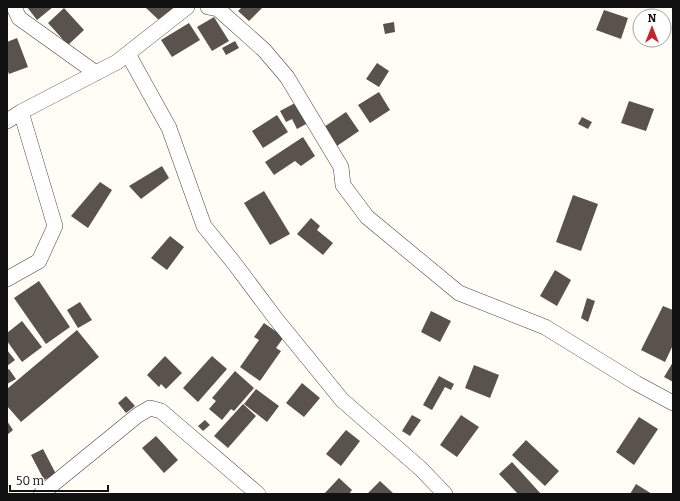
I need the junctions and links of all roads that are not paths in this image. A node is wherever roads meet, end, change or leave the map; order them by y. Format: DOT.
graph roads {
  1 [pos="14,7"];
  2 [pos="187,7"];
  3 [pos="208,7"];
  4 [pos="128,54"];
  5 [pos="96,73"];
  6 [pos="21,112"];
  7 [pos="7,120"];
  8 [pos="7,279"];
  9 [pos="673,403"];
  10 [pos="41,494"];
  11 [pos="258,494"];
  12 [pos="445,494"];
  1 -- 5 [label="street"];
  2 -- 4 [label="street"];
  3 -- 9 [label="street"];
  4 -- 5 [label="street"];
  4 -- 12 [label="street"];
  5 -- 6 [label="street"];
  6 -- 7 [label="street"];
  6 -- 8 [label="street"];
  10 -- 11 [label="street"];
}
